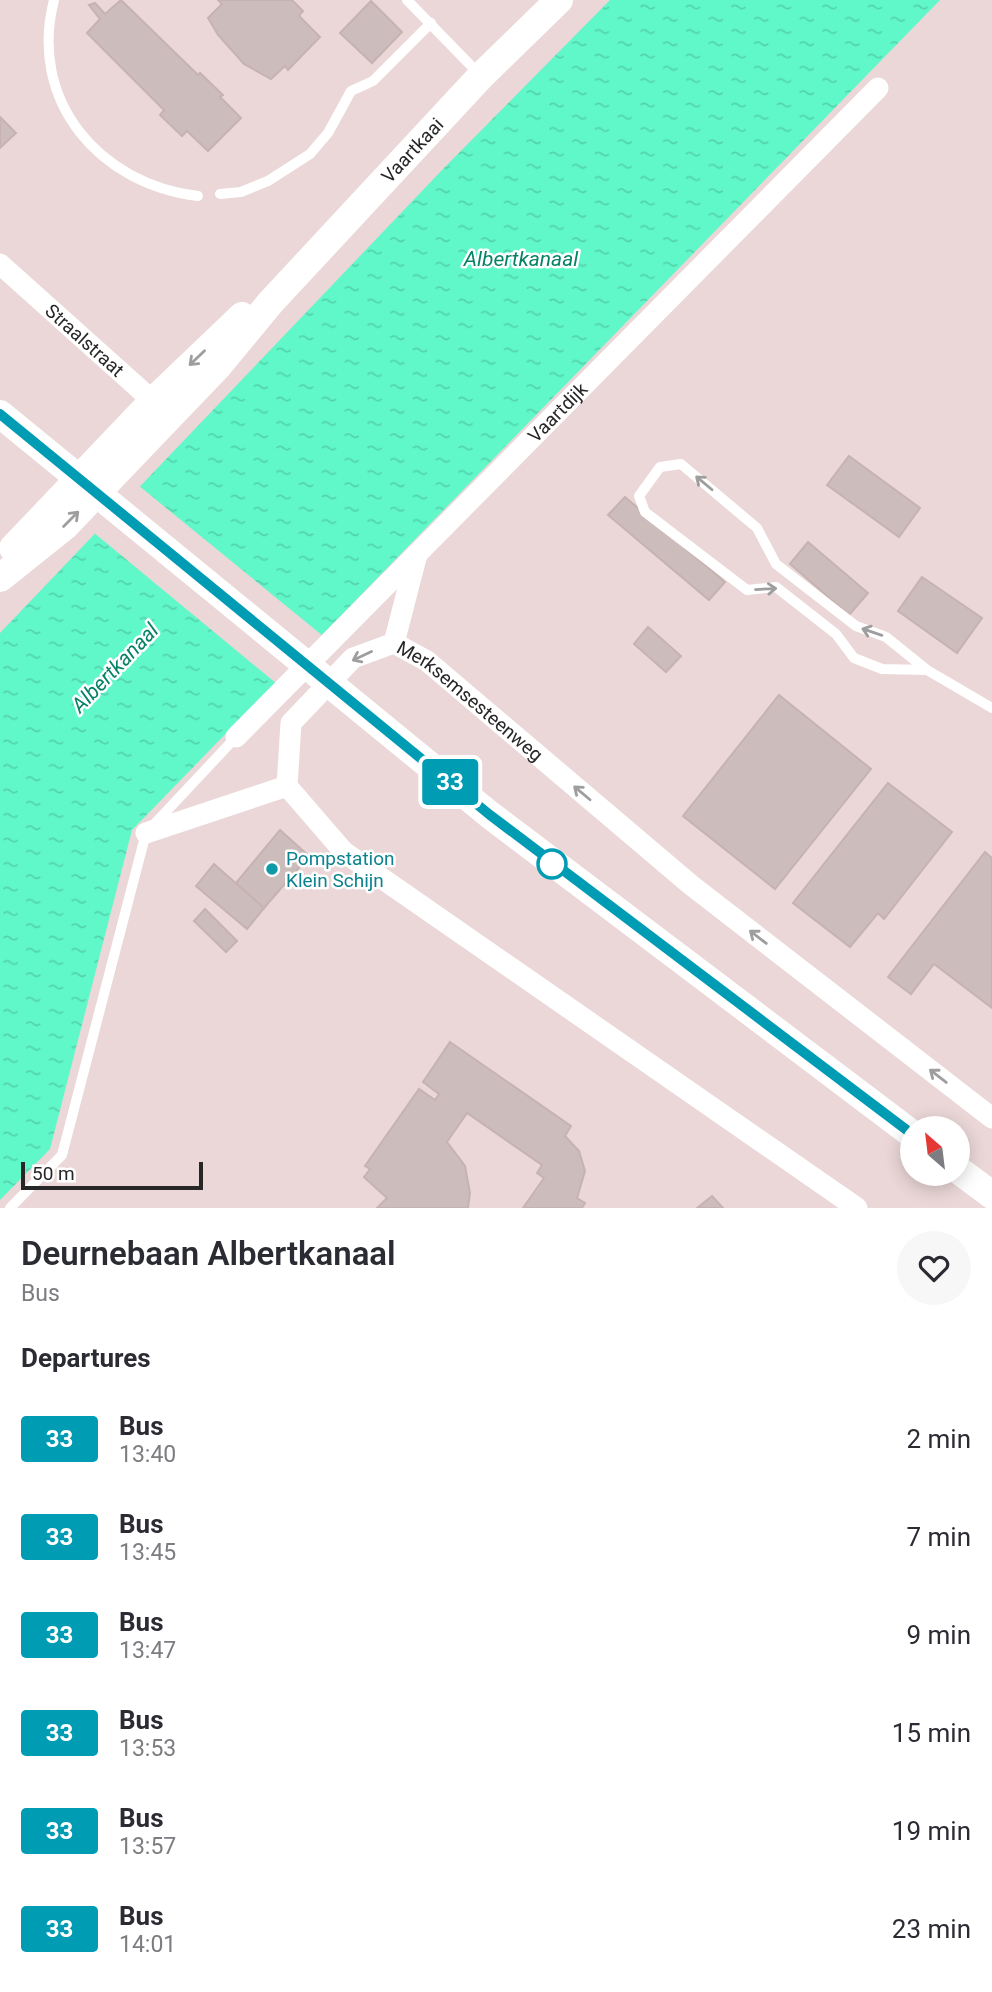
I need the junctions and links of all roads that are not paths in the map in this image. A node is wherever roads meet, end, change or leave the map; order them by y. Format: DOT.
graph roads {
  1 [pos="54,0"];
  2 [pos="407,0"];
  3 [pos="559,0"];
  4 [pos="430,23"];
  5 [pos="481,76"];
  6 [pos="878,88"];
  7 [pos="220,194"];
  8 [pos="198,196"];
  9 [pos="0,264"];
  10 [pos="161,409"];
  11 [pos="0,414"];
  12 [pos="418,553"];
  13 [pos="2,560"];
  14 [pos="394,643"];
  15 [pos="927,670"];
  16 [pos="992,708"];
  17 [pos="236,737"];
  18 [pos="287,786"];
  19 [pos="146,833"];
  20 [pos="992,1118"];
  21 [pos="900,1125"];
  22 [pos="970,1179"];
  23 [pos="992,1195"];
  24 [pos="10,1208"];
  25 [pos="857,1208"];
  1 -- 8 [label="lane"];
  2 -- 4 [label="lane"];
  3 -- 5 [label="main road, Vaartkaai"];
  4 -- 5 [label="lane"];
  4 -- 7 [label="lane"];
  5 -- 10 [label="main road, Vaartkaai"];
  6 -- 12 [label="street, Vaartdijk"];
  9 -- 10 [label="street, Straalstraat"];
  10 -- 13 [label="main road, Vaartkaai"];
  11 -- 21 [label="main road"];
  12 -- 14 [label="street"];
  12 -- 17 [label="street, Vaartdijk"];
  14 -- 18 [label="street, Merksemsesteenweg, one-way"];
  20 -- 14 [label="street, Merksemsesteenweg, one-way"];
  15 -- 15 [label="lane, one-way"];
  15 -- 16 [label="lane"];
  17 -- 19 [label="lane"];
  18 -- 19 [label="street"];
  18 -- 25 [label="street"];
  19 -- 24 [label="lane"];
  22 -- 23 [label="main road"];
}
